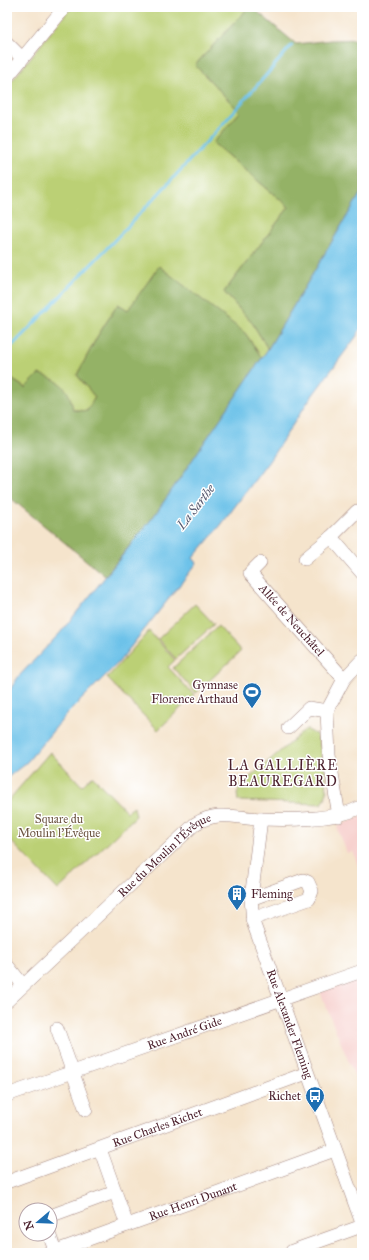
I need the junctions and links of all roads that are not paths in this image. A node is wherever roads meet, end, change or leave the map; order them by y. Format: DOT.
graph roads {
  1 [pos="65,7"];
  2 [pos="7,43"];
  3 [pos="22,58"];
  4 [pos="7,76"];
  5 [pos="357,511"];
  6 [pos="331,537"];
  7 [pos="305,559"];
  8 [pos="260,563"];
  9 [pos="362,573"];
  10 [pos="362,660"];
  11 [pos="344,679"];
  12 [pos="328,711"];
  13 [pos="288,728"];
  14 [pos="362,806"];
  15 [pos="339,816"];
  16 [pos="261,819"];
  17 [pos="251,899"];
  18 [pos="252,920"];
  19 [pos="7,965"];
  20 [pos="362,971"];
  21 [pos="23,986"];
  22 [pos="280,999"];
  23 [pos="7,1001"];
  24 [pos="57,1028"];
  25 [pos="73,1073"];
  26 [pos="307,1073"];
  27 [pos="7,1095"];
  28 [pos="86,1110"];
  29 [pos="100,1149"];
  30 [pos="335,1150"];
  31 [pos="7,1182"];
  32 [pos="115,1192"];
  33 [pos="58,1213"];
  34 [pos="362,1224"];
  35 [pos="127,1225"];
  36 [pos="51,1242"];
  37 [pos="54,1252"];
  38 [pos="293,1253"];
  1 -- 3 [label="street"];
  2 -- 3 [label="street"];
  3 -- 4 [label="street"];
  5 -- 6 [label="street"];
  6 -- 7 [label="street"];
  6 -- 9 [label="street"];
  8 -- 11 [label="street, Allée de Neuchâtel"];
  10 -- 11 [label="street"];
  11 -- 12 [label="street"];
  12 -- 13 [label="street"];
  12 -- 15 [label="street"];
  14 -- 15 [label="street, Rue du Moulin l'Évêque"];
  15 -- 16 [label="street, Rue du Moulin l'Évêque"];
  16 -- 17 [label="street, Rue Alexander Fleming"];
  16 -- 21 [label="street, Rue du Moulin l'Évêque"];
  17 -- 18 [label="street, Rue Alexander Fleming"];
  17 -- 18 [label="street"];
  18 -- 22 [label="street, Rue Alexander Fleming"];
  19 -- 21 [label="street"];
  20 -- 22 [label="street, Rue André Gide"];
  21 -- 23 [label="street, Rue du Moulin l'Évêque"];
  22 -- 25 [label="street, Rue André Gide"];
  22 -- 26 [label="street, Rue Alexander Fleming"];
  24 -- 25 [label="street"];
  25 -- 27 [label="street, Rue André Gide"];
  25 -- 28 [label="street"];
  26 -- 29 [label="street, Rue Charles Richet"];
  26 -- 30 [label="street, Rue Alexander Fleming"];
  29 -- 31 [label="street, Rue Charles Richet"];
  29 -- 32 [label="street"];
  30 -- 34 [label="street, Rue Alexander Fleming"];
  30 -- 35 [label="street, Rue Henri Dunant"];
  32 -- 33 [label="street"];
  32 -- 35 [label="street"];
  34 -- 38 [label="street"];
  35 -- 37 [label="street, Rue Henri Dunant"];
  36 -- 37 [label="street"];
}
